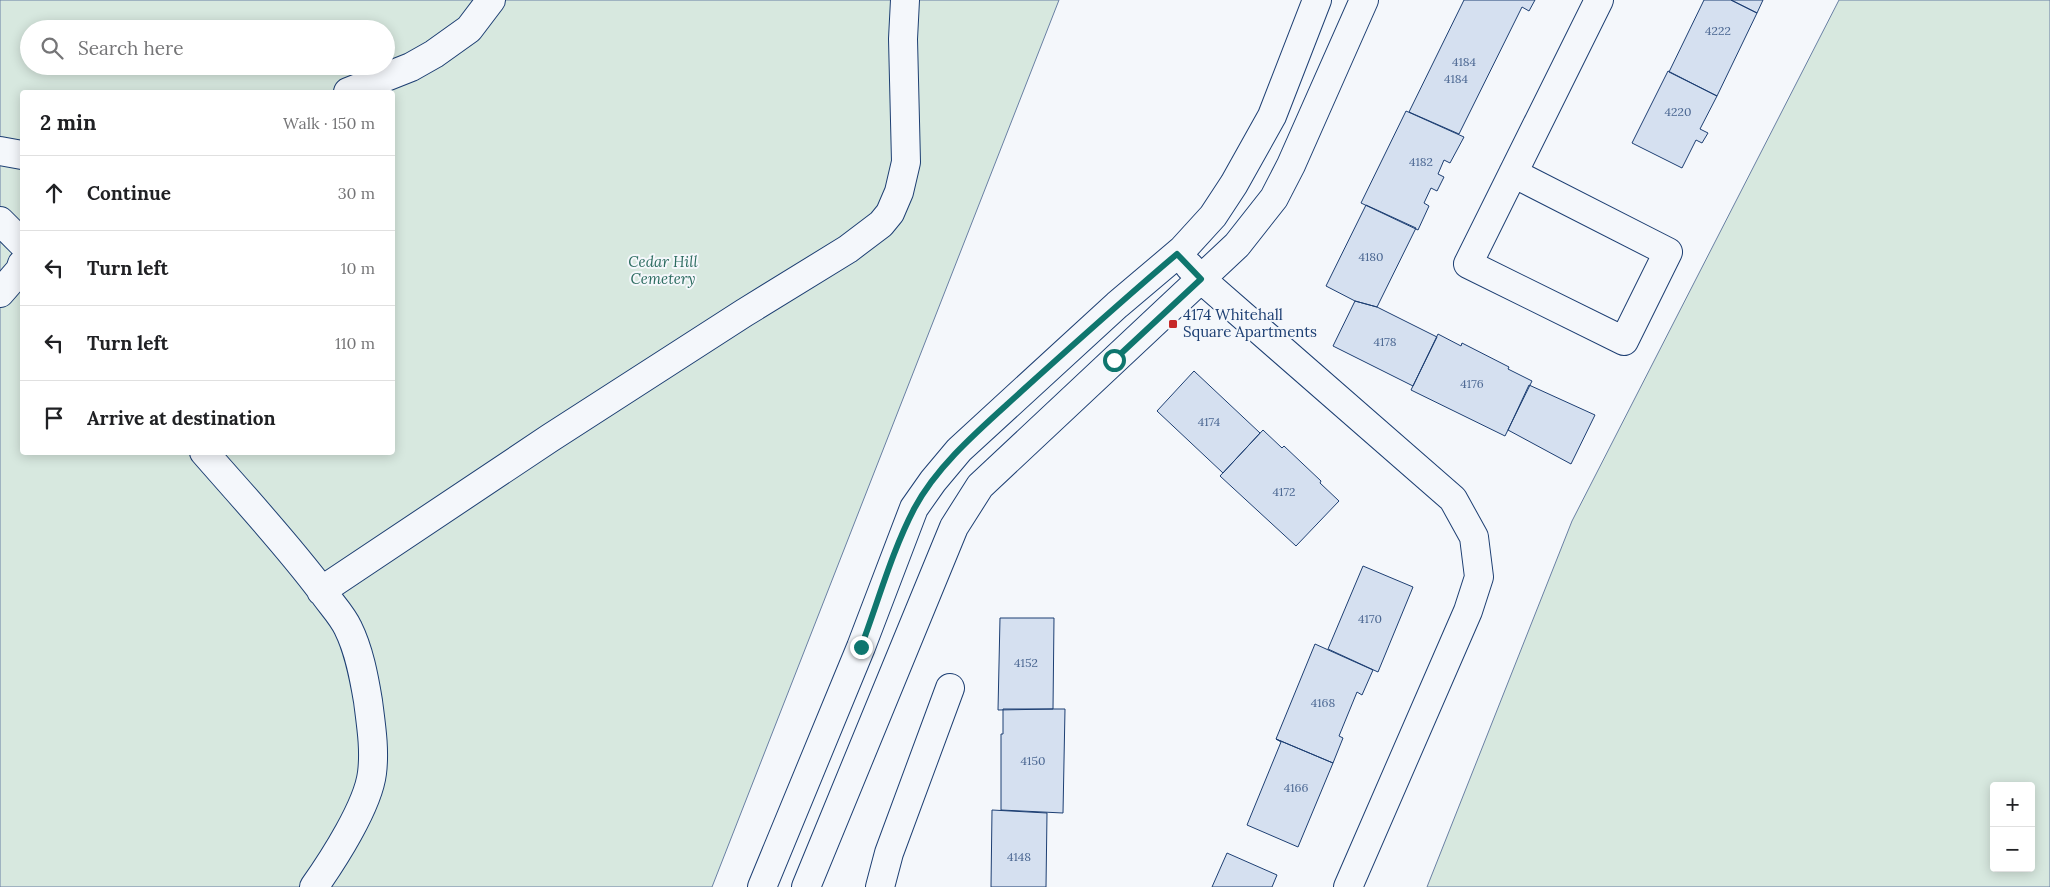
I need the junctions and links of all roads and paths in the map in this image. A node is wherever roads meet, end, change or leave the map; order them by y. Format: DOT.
graph roads {
  1 [pos="491,0"];
  2 [pos="905,0"];
  3 [pos="1317,0"];
  4 [pos="1364,0"];
  5 [pos="1599,0"];
  6 [pos="395,74"];
  7 [pos="393,75"];
  8 [pos="353,90"];
  9 [pos="0,151"];
  10 [pos="20,155"];
  11 [pos="1513,173"];
  12 [pos="0,221"];
  13 [pos="20,241"];
  14 [pos="1177,254"];
  15 [pos="20,270"];
  16 [pos="1201,279"];
  17 [pos="0,293"];
  18 [pos="207,455"];
  19 [pos="321,591"];
  20 [pos="950,688"];
  21 [pos="314,887"];
  22 [pos="762,887"];
  23 [pos="806,887"];
  24 [pos="880,887"];
  25 [pos="1348,887"];
  1 -- 6 [label="street"];
  2 -- 19 [label="street"];
  3 -- 14 [label="street"];
  4 -- 16 [label="street"];
  5 -- 11 [label="street"];
  7 -- 8 [label="street"];
  9 -- 10 [label="street"];
  11 -- 11 [label="street"];
  12 -- 13 [label="street"];
  14 -- 16 [label="street"];
  14 -- 22 [label="street"];
  15 -- 17 [label="street"];
  16 -- 23 [label="street"];
  16 -- 25 [label="street"];
  18 -- 19 [label="street"];
  19 -- 21 [label="street"];
  20 -- 24 [label="street"];
}
